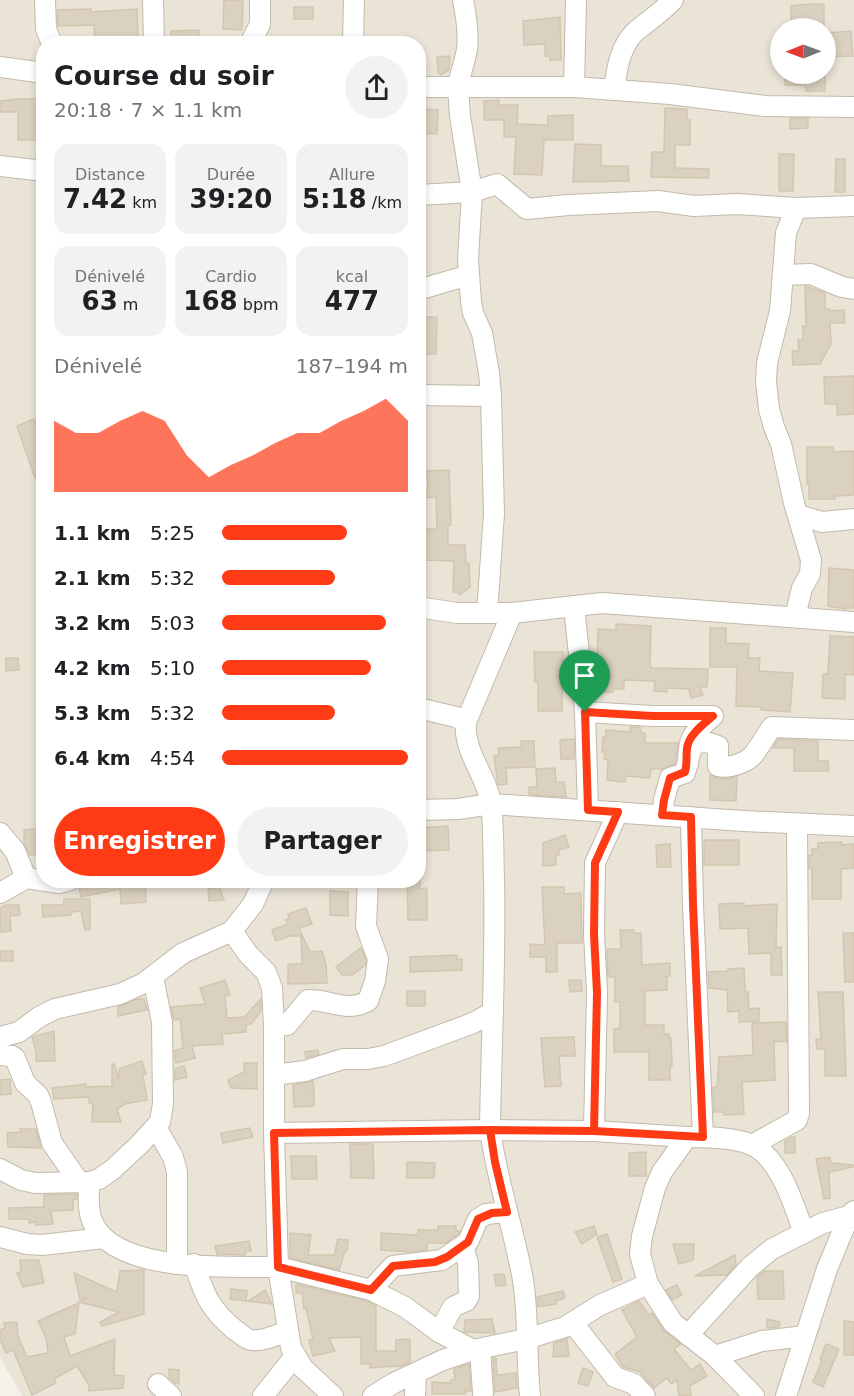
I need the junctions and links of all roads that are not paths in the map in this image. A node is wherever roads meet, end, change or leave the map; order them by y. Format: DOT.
graph roads {
  1 [pos="45,0"];
  2 [pos="153,0"];
  3 [pos="260,0"];
  4 [pos="354,0"];
  5 [pos="463,0"];
  6 [pos="576,0"];
  7 [pos="673,0"];
  8 [pos="49,36"];
  9 [pos="154,36"];
  10 [pos="254,36"];
  11 [pos="353,36"];
  12 [pos="0,67"];
  13 [pos="36,72"];
  14 [pos="426,87"];
  15 [pos="458,87"];
  16 [pos="574,87"];
  17 [pos="614,89"];
  18 [pos="854,107"];
  19 [pos="0,166"];
  20 [pos="36,170"];
  21 [pos="472,192"];
  22 [pos="426,195"];
  23 [pos="854,206"];
  24 [pos="796,208"];
  25 [pos="469,275"];
  26 [pos="783,275"];
  27 [pos="426,288"];
  28 [pos="854,289"];
  29 [pos="426,395"];
  30 [pos="491,396"];
  31 [pos="798,515"];
  32 [pos="854,519"];
  33 [pos="574,606"];
  34 [pos="426,608"];
  35 [pos="487,613"];
  36 [pos="512,613"];
  37 [pos="795,617"];
  38 [pos="854,622"];
  39 [pos="426,710"];
  40 [pos="585,712"];
  41 [pos="466,722"];
  42 [pos="854,730"];
  43 [pos="688,764"];
  44 [pos="491,804"];
  45 [pos="426,810"];
  46 [pos="588,810"];
  47 [pos="618,812"];
  48 [pos="662,815"];
  49 [pos="691,817"];
  50 [pos="797,824"];
  51 [pos="854,826"];
  52 [pos="0,832"];
  53 [pos="26,878"];
  54 [pos="36,879"];
  55 [pos="260,888"];
  56 [pos="368,888"];
  57 [pos="0,893"];
  58 [pos="232,931"];
  59 [pos="153,977"];
  60 [pos="493,1012"];
  61 [pos="274,1026"];
  62 [pos="0,1037"];
  63 [pos="0,1055"];
  64 [pos="274,1075"];
  65 [pos="156,1127"];
  66 [pos="490,1130"];
  67 [pos="594,1131"];
  68 [pos="274,1133"];
  69 [pos="695,1137"];
  70 [pos="752,1145"];
  71 [pos="0,1169"];
  72 [pos="84,1182"];
  73 [pos="507,1212"];
  74 [pos="851,1213"];
  75 [pos="804,1233"];
  76 [pos="0,1237"];
  77 [pos="104,1238"];
  78 [pos="463,1245"];
  79 [pos="186,1264"];
  80 [pos="278,1267"];
  81 [pos="648,1284"];
  82 [pos="371,1290"];
  83 [pos="573,1323"];
  84 [pos="287,1331"];
  85 [pos="439,1332"];
  86 [pos="688,1335"];
  87 [pos="805,1336"];
  88 [pos="526,1339"];
  89 [pos="476,1349"];
  90 [pos="295,1356"];
  91 [pos="715,1356"];
  92 [pos="416,1373"];
  93 [pos="483,1393"];
  94 [pos="262,1396"];
  95 [pos="333,1396"];
  96 [pos="373,1396"];
  97 [pos="415,1396"];
  98 [pos="530,1396"];
  99 [pos="645,1396"];
  100 [pos="754,1396"];
  101 [pos="786,1396"];
  1 -- 8 [label="street"];
  2 -- 9 [label="street"];
  3 -- 10 [label="street"];
  4 -- 11 [label="street"];
  5 -- 15 [label="street"];
  6 -- 16 [label="street"];
  7 -- 17 [label="street"];
  12 -- 13 [label="street"];
  14 -- 15 [label="street"];
  15 -- 16 [label="street"];
  15 -- 21 [label="street"];
  16 -- 17 [label="street"];
  17 -- 18 [label="street"];
  19 -- 20 [label="street"];
  21 -- 22 [label="street"];
  21 -- 24 [label="street"];
  21 -- 25 [label="street"];
  23 -- 24 [label="street"];
  24 -- 26 [label="street"];
  25 -- 27 [label="street"];
  25 -- 30 [label="street"];
  26 -- 28 [label="street"];
  26 -- 31 [label="street"];
  29 -- 30 [label="street"];
  30 -- 35 [label="street"];
  31 -- 32 [label="street"];
  31 -- 37 [label="street"];
  33 -- 36 [label="street"];
  33 -- 37 [label="street"];
  33 -- 40 [label="street"];
  34 -- 35 [label="street"];
  35 -- 36 [label="street"];
  36 -- 41 [label="street"];
  37 -- 38 [label="street"];
  39 -- 41 [label="street"];
  40 -- 43 [label="street"];
  40 -- 46 [label="street"];
  41 -- 44 [label="street"];
  42 -- 43 [label="street"];
  43 -- 48 [label="street"];
  44 -- 45 [label="street"];
  44 -- 46 [label="street"];
  44 -- 60 [label="street"];
  46 -- 47 [label="street"];
  47 -- 48 [label="street"];
  47 -- 67 [label="street"];
  48 -- 49 [label="street"];
  49 -- 50 [label="street"];
  49 -- 69 [label="street"];
  50 -- 51 [label="street"];
  50 -- 70 [label="street"];
  52 -- 53 [label="street"];
  53 -- 54 [label="street"];
  53 -- 57 [label="street"];
  55 -- 58 [label="street"];
  56 -- 61 [label="street"];
  58 -- 59 [label="street"];
  58 -- 61 [label="street"];
  59 -- 62 [label="street"];
  59 -- 65 [label="street"];
  60 -- 64 [label="street"];
  60 -- 66 [label="street"];
  61 -- 64 [label="street"];
  63 -- 72 [label="street"];
  64 -- 68 [label="street"];
  65 -- 72 [label="street"];
  65 -- 79 [label="street"];
  66 -- 67 [label="street"];
  66 -- 68 [label="street"];
  66 -- 73 [label="street"];
  67 -- 69 [label="street"];
  68 -- 80 [label="street"];
  69 -- 70 [label="street"];
  69 -- 81 [label="street"];
  70 -- 75 [label="street"];
  71 -- 72 [label="street"];
  72 -- 77 [label="street"];
  73 -- 78 [label="street"];
  73 -- 88 [label="street"];
  74 -- 75 [label="street"];
  74 -- 87 [label="street"];
  75 -- 86 [label="street"];
  76 -- 77 [label="street"];
  77 -- 79 [label="street"];
  78 -- 82 [label="street"];
  78 -- 85 [label="street"];
  79 -- 80 [label="street"];
  79 -- 84 [label="street"];
  80 -- 82 [label="street"];
  80 -- 84 [label="street"];
  81 -- 83 [label="street"];
  81 -- 86 [label="street"];
  82 -- 85 [label="street"];
  83 -- 88 [label="street"];
  83 -- 99 [label="street"];
  84 -- 90 [label="street"];
  85 -- 89 [label="street"];
  86 -- 91 [label="street"];
  87 -- 91 [label="street"];
  87 -- 101 [label="street"];
  88 -- 89 [label="street"];
  88 -- 98 [label="street"];
  89 -- 92 [label="street"];
  89 -- 93 [label="street"];
  90 -- 94 [label="street"];
  90 -- 95 [label="street"];
  91 -- 100 [label="street"];
  92 -- 96 [label="street"];
  92 -- 97 [label="street"];
}
